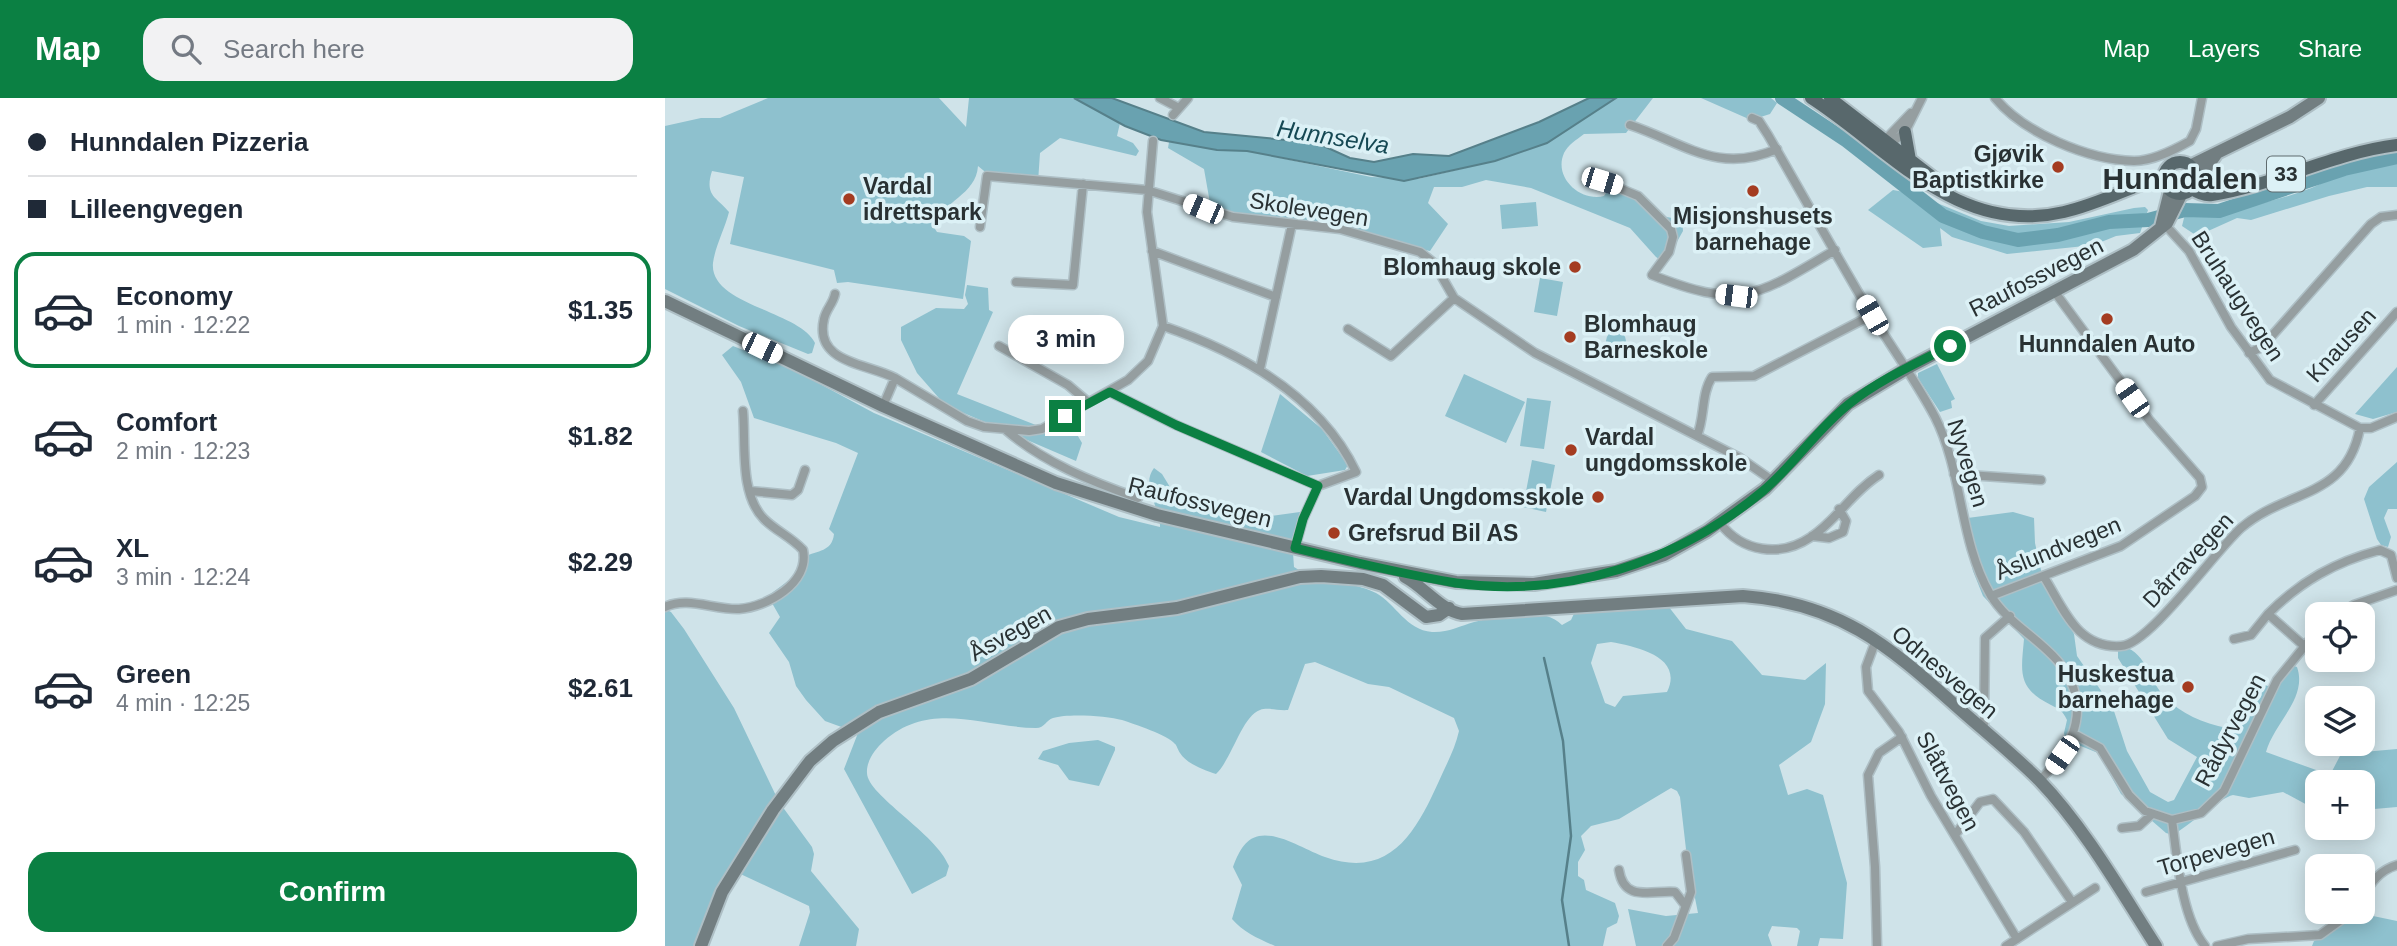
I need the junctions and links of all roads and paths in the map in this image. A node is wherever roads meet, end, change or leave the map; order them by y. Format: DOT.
graph roads {
  1 [pos="1160,98"];
  2 [pos="1188,98"];
  3 [pos="1811,98"];
  4 [pos="1830,98"];
  5 [pos="1922,98"];
  6 [pos="1995,98"];
  7 [pos="2319,98"];
  8 [pos="2202,101"];
  9 [pos="1914,111"];
  10 [pos="1752,118"];
  11 [pos="1630,125"];
  12 [pos="1905,132"];
  13 [pos="1153,141"];
  14 [pos="1885,144"];
  15 [pos="2397,145"];
  16 [pos="1777,149"];
  17 [pos="1910,160"];
  18 [pos="1602,181"];
  19 [pos="2182,182"];
  20 [pos="1083,184"];
  21 [pos="1147,190"];
  22 [pos="1974,206"];
  23 [pos="2397,215"];
  24 [pos="1291,224"];
  25 [pos="981,227"];
  26 [pos="2161,228"];
  27 [pos="1835,250"];
  28 [pos="1152,251"];
  29 [pos="1016,282"];
  30 [pos="2054,291"];
  31 [pos="835,294"];
  32 [pos="1276,296"];
  33 [pos="1454,298"];
  34 [pos="665,301"];
  35 [pos="2397,312"];
  36 [pos="1872,315"];
  37 [pos="1163,326"];
  38 [pos="1348,330"];
  39 [pos="999,346"];
  40 [pos="2249,353"];
  41 [pos="1260,369"];
  42 [pos="1906,369"];
  43 [pos="895,378"];
  44 [pos="1110,392"];
  45 [pos="1088,402"];
  46 [pos="2314,405"];
  47 [pos="883,406"];
  48 [pos="743,411"];
  49 [pos="2397,417"];
  50 [pos="2360,428"];
  51 [pos="1006,430"];
  52 [pos="1697,436"];
  53 [pos="805,470"];
  54 [pos="1954,474"];
  55 [pos="1879,475"];
  56 [pos="2041,480"];
  57 [pos="1773,481"];
  58 [pos="1318,486"];
  59 [pos="750,491"];
  60 [pos="1138,498"];
  61 [pos="1839,509"];
  62 [pos="1720,523"];
  63 [pos="1812,537"];
  64 [pos="1295,548"];
  65 [pos="1389,569"];
  66 [pos="2044,577"];
  67 [pos="2397,578"];
  68 [pos="1450,581"];
  69 [pos="2397,590"];
  70 [pos="1991,596"];
  71 [pos="2363,602"];
  72 [pos="665,605"];
  73 [pos="1444,605"];
  74 [pos="2269,614"];
  75 [pos="2010,616"];
  76 [pos="2234,639"];
  77 [pos="1876,640"];
  78 [pos="2303,645"];
  79 [pos="1984,724"];
  80 [pos="2074,734"];
  81 [pos="1902,737"];
  82 [pos="2039,781"];
  83 [pos="2151,815"];
  84 [pos="2172,820"];
  85 [pos="2122,828"];
  86 [pos="1955,835"];
  87 [pos="2295,850"];
  88 [pos="1686,855"];
  89 [pos="2397,865"];
  90 [pos="1619,870"];
  91 [pos="2375,878"];
  92 [pos="2181,882"];
  93 [pos="2095,888"];
  94 [pos="2147,892"];
  95 [pos="2072,902"];
  96 [pos="1685,906"];
  97 [pos="2335,924"];
  98 [pos="2017,939"];
  99 [pos="701,946"];
  100 [pos="1667,946"];
  101 [pos="1877,946"];
  102 [pos="2006,946"];
  103 [pos="2155,946"];
  104 [pos="2205,946"];
  105 [pos="2217,946"];
  1 -- 2 [label="street"];
  3 -- 14 [label="main road"];
  4 -- 14 [label="main road"];
  5 -- 9 [label="street"];
  6 -- 8 [label="street"];
  7 -- 19 [label="main road"];
  9 -- 12 [label="street"];
  9 -- 14 [label="street"];
  10 -- 16 [label="street, Nyvegen"];
  11 -- 16 [label="street"];
  12 -- 14 [label="street"];
  12 -- 17 [label="main road"];
  13 -- 21 [label="street"];
  14 -- 17 [label="main road"];
  14 -- 22 [label="main road"];
  15 -- 19 [label="main road, 33"];
  16 -- 27 [label="street, Nyvegen"];
  17 -- 22 [label="main road"];
  18 -- 27 [label="street"];
  19 -- 22 [label="main road"];
  19 -- 26 [label="main road"];
  20 -- 21 [label="street, Skolevegen"];
  20 -- 25 [label="street, Skolevegen"];
  20 -- 29 [label="street"];
  21 -- 24 [label="street, Skolevegen"];
  21 -- 28 [label="street"];
  23 -- 40 [label="street"];
  24 -- 32 [label="street"];
  24 -- 33 [label="street, Skolevegen"];
  26 -- 30 [label="main road, Raufossvegen"];
  26 -- 40 [label="street, Bruhaugvegen"];
  27 -- 36 [label="street, Nyvegen"];
  28 -- 32 [label="street"];
  28 -- 37 [label="street"];
  30 -- 42 [label="main road, Raufossvegen"];
  30 -- 66 [label="street, Åslundvegen"];
  31 -- 43 [label="street"];
  32 -- 41 [label="street"];
  33 -- 38 [label="street"];
  33 -- 52 [label="street, Skolevegen"];
  34 -- 47 [label="main road, Raufossvegen"];
  35 -- 46 [label="street, Knausen"];
  36 -- 42 [label="street, Nyvegen"];
  36 -- 52 [label="street"];
  37 -- 41 [label="street"];
  37 -- 44 [label="street"];
  39 -- 45 [label="street"];
  40 -- 46 [label="street, Bruhaugvegen"];
  41 -- 58 [label="street"];
  42 -- 54 [label="street, Nyvegen"];
  42 -- 57 [label="main road, Raufossvegen"];
  43 -- 47 [label="street"];
  43 -- 51 [label="street"];
  44 -- 45 [label="street"];
  44 -- 58 [label="street"];
  45 -- 51 [label="street"];
  46 -- 50 [label="street, Bruhaugvegen"];
  47 -- 64 [label="main road, Raufossvegen"];
  48 -- 59 [label="street"];
  49 -- 50 [label="street"];
  50 -- 66 [label="street, Dårravegen"];
  51 -- 60 [label="street"];
  52 -- 57 [label="street, Skolevegen"];
  53 -- 59 [label="street"];
  54 -- 56 [label="street"];
  54 -- 70 [label="street, Nyvegen"];
  55 -- 61 [label="street"];
  57 -- 62 [label="main road, Raufossvegen"];
  58 -- 64 [label="street"];
  59 -- 72 [label="street"];
  61 -- 63 [label="street"];
  61 -- 63 [label="street"];
  62 -- 63 [label="street"];
  62 -- 68 [label="main road, Raufossvegen"];
  64 -- 65 [label="main road, Raufossvegen"];
  65 -- 68 [label="main road, Raufossvegen"];
  65 -- 73 [label="main road"];
  66 -- 70 [label="street, Åslundvegen"];
  67 -- 74 [label="street"];
  68 -- 73 [label="main road"];
  69 -- 71 [label="street"];
  70 -- 75 [label="street, Nyvegen"];
  73 -- 77 [label="main road, Odnesvegen"];
  73 -- 99 [label="main road, Åsvegen"];
  74 -- 76 [label="street"];
  74 -- 78 [label="street"];
  75 -- 79 [label="street"];
  75 -- 80 [label="street, Nyvegen"];
  77 -- 81 [label="street, Slåttvegen"];
  77 -- 82 [label="main road, Odnesvegen"];
  78 -- 84 [label="street, Rådyrvegen"];
  80 -- 82 [label="street, Nyvegen"];
  80 -- 83 [label="street"];
  81 -- 86 [label="street, Slåttvegen"];
  81 -- 101 [label="street"];
  82 -- 103 [label="main road, Odnesvegen"];
  83 -- 84 [label="street"];
  83 -- 85 [label="street"];
  84 -- 92 [label="street"];
  86 -- 95 [label="street"];
  86 -- 98 [label="street, Slåttvegen"];
  87 -- 92 [label="street, Torpevegen"];
  88 -- 96 [label="street"];
  89 -- 91 [label="street"];
  90 -- 96 [label="street"];
  92 -- 94 [label="street, Torpevegen"];
  92 -- 104 [label="street"];
  93 -- 95 [label="street"];
  95 -- 98 [label="street"];
  96 -- 100 [label="street"];
  97 -- 105 [label="street"];
  98 -- 102 [label="street"];
}
